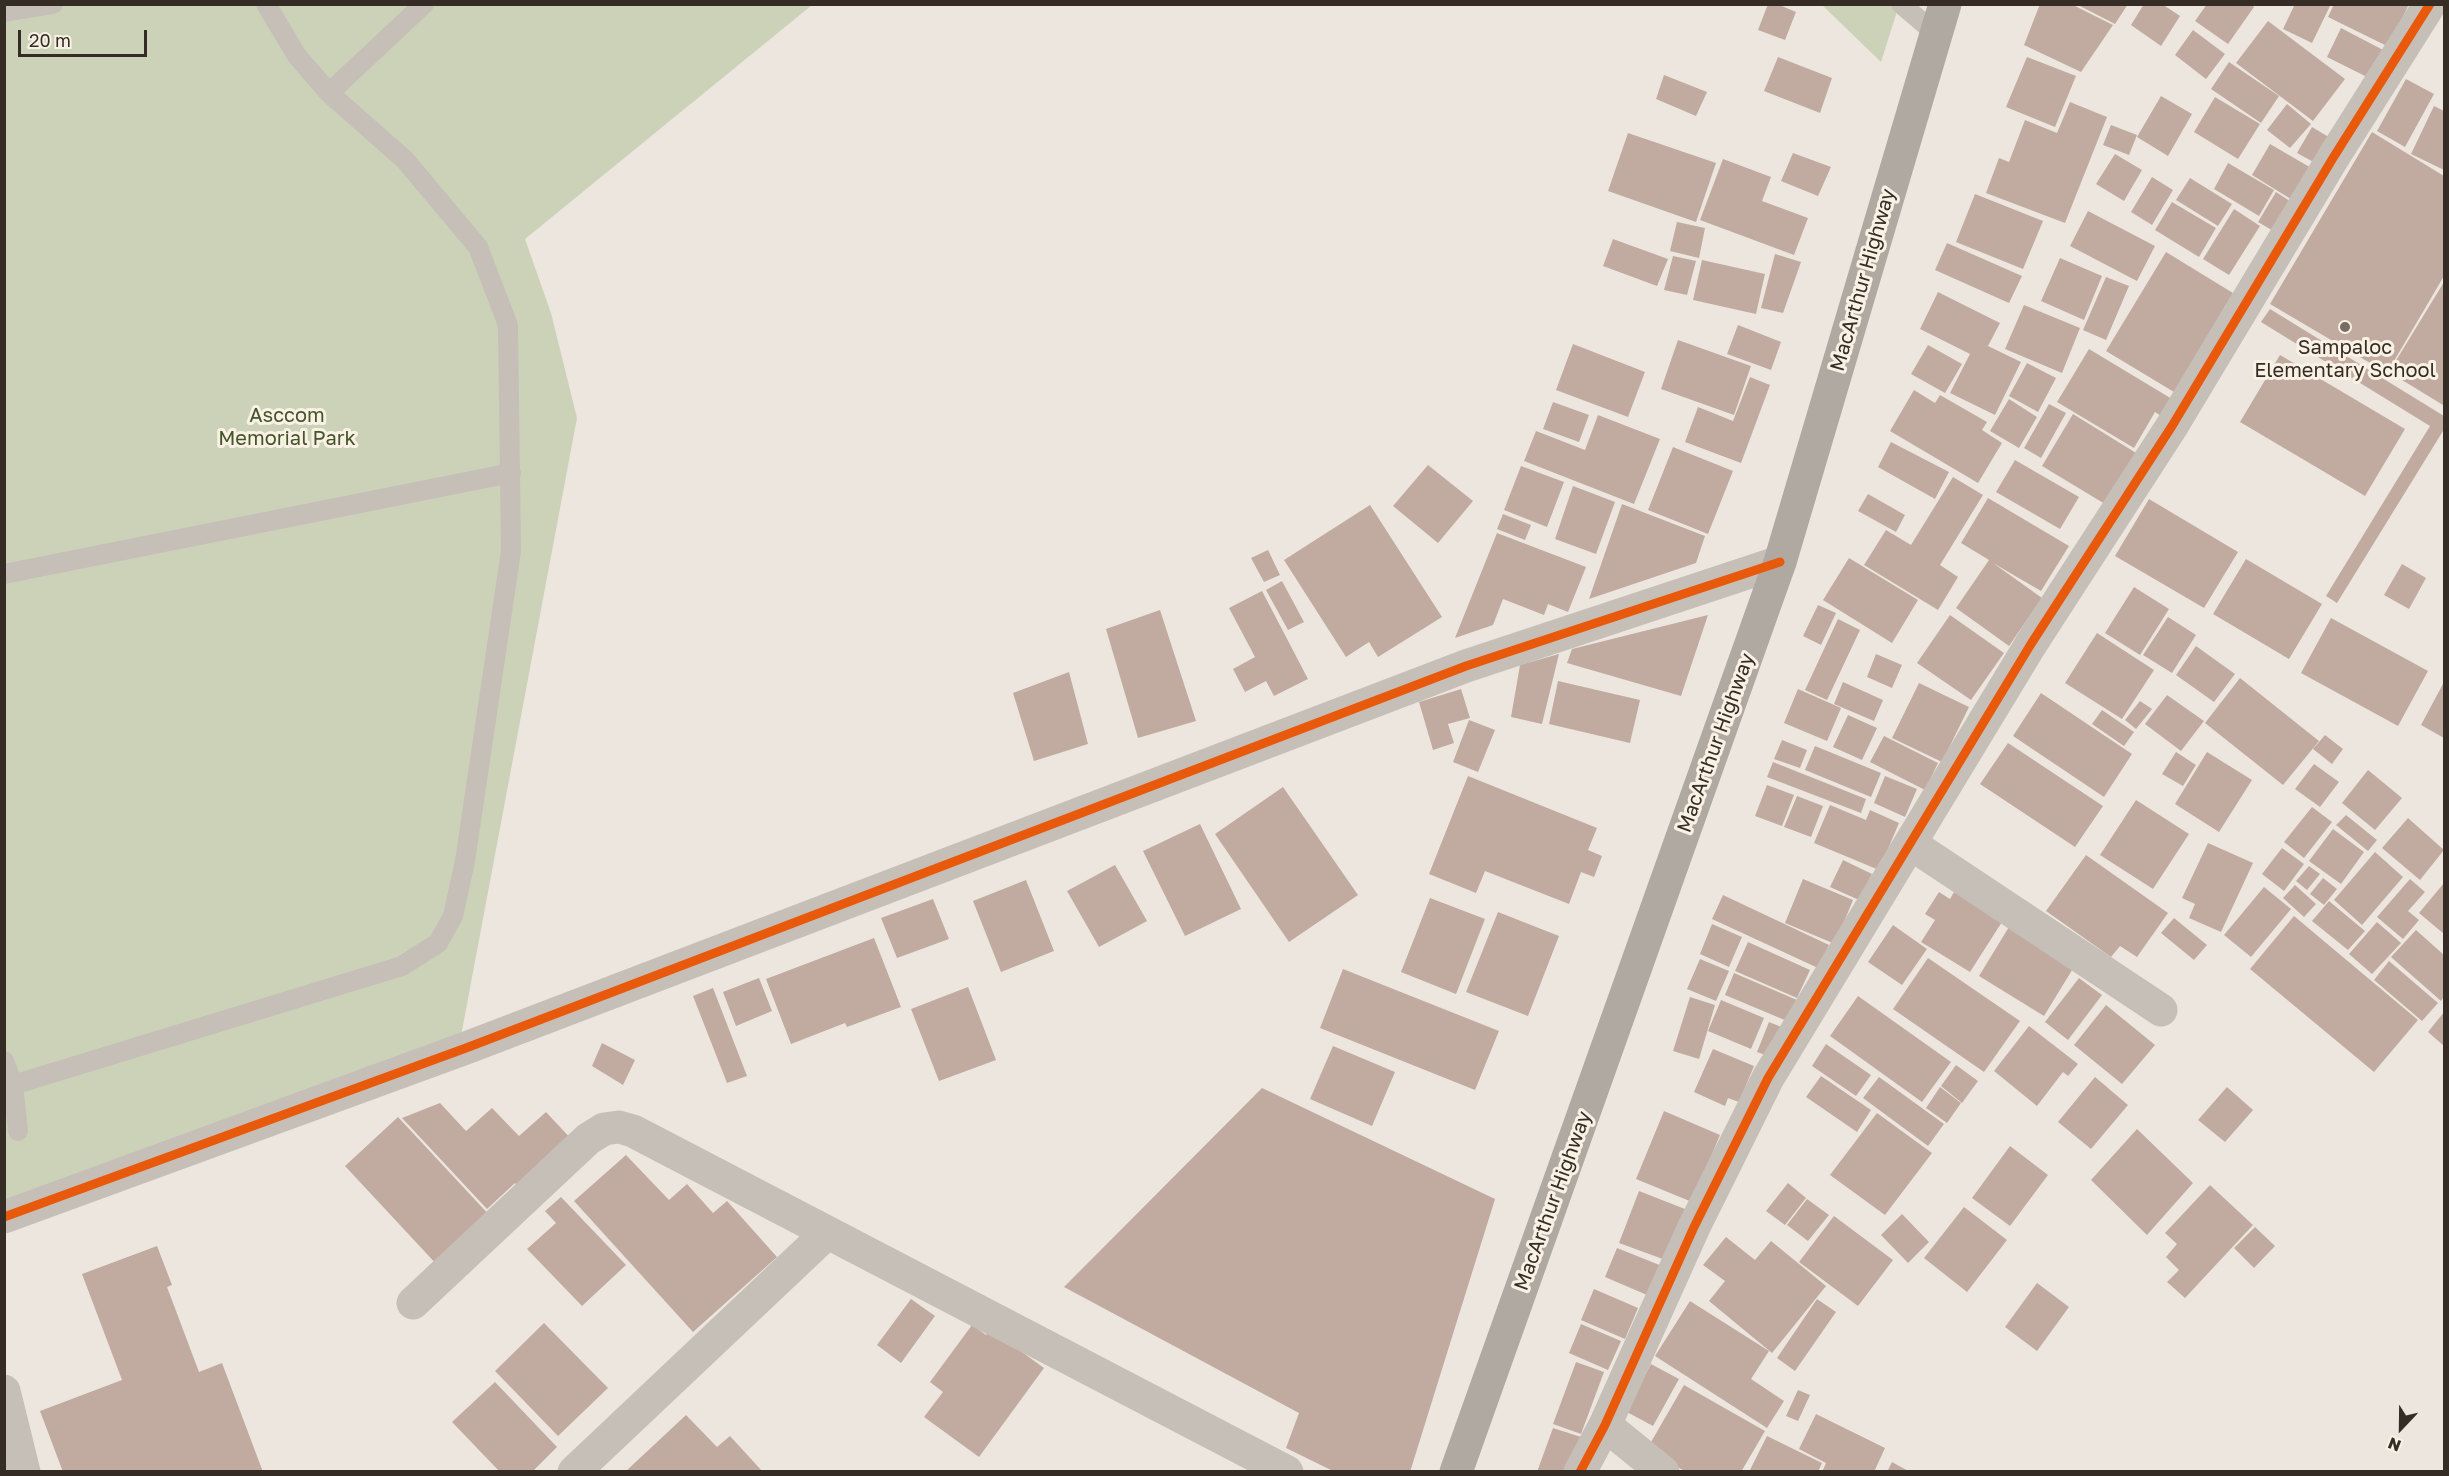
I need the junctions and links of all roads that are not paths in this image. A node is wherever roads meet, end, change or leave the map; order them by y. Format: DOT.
graph roads {
  1 [pos="53,4"];
  2 [pos="266,4"];
  3 [pos="424,4"];
  4 [pos="1901,4"];
  5 [pos="2430,4"];
  6 [pos="4,12"];
  7 [pos="1940,19"];
  8 [pos="329,93"];
  9 [pos="511,473"];
  10 [pos="1780,562"];
  11 [pos="4,574"];
  12 [pos="1911,844"];
  13 [pos="2161,1010"];
  14 [pos="4,1061"];
  15 [pos="13,1085"];
  16 [pos="18,1131"];
  17 [pos="4,1217"];
  18 [pos="827,1233"];
  19 [pos="413,1303"];
  20 [pos="4,1391"];
  21 [pos="1605,1425"];
  22 [pos="24,1472"];
  23 [pos="574,1472"];
  24 [pos="1287,1472"];
  25 [pos="1456,1472"];
  26 [pos="1580,1472"];
  27 [pos="1663,1472"];
  1 -- 6 [label="lane"];
  2 -- 8 [label="lane"];
  3 -- 8 [label="lane"];
  4 -- 7 [label="lane"];
  5 -- 12 [label="street"];
  7 -- 10 [label="highway, MacArthur Highway"];
  8 -- 9 [label="lane"];
  9 -- 11 [label="lane"];
  9 -- 15 [label="lane"];
  10 -- 17 [label="street"];
  10 -- 25 [label="highway, MacArthur Highway"];
  12 -- 13 [label="street"];
  12 -- 21 [label="street"];
  14 -- 15 [label="lane"];
  15 -- 16 [label="lane"];
  18 -- 19 [label="street"];
  18 -- 23 [label="street"];
  18 -- 24 [label="street"];
  20 -- 22 [label="street"];
  21 -- 26 [label="street"];
  21 -- 27 [label="street"];
}
